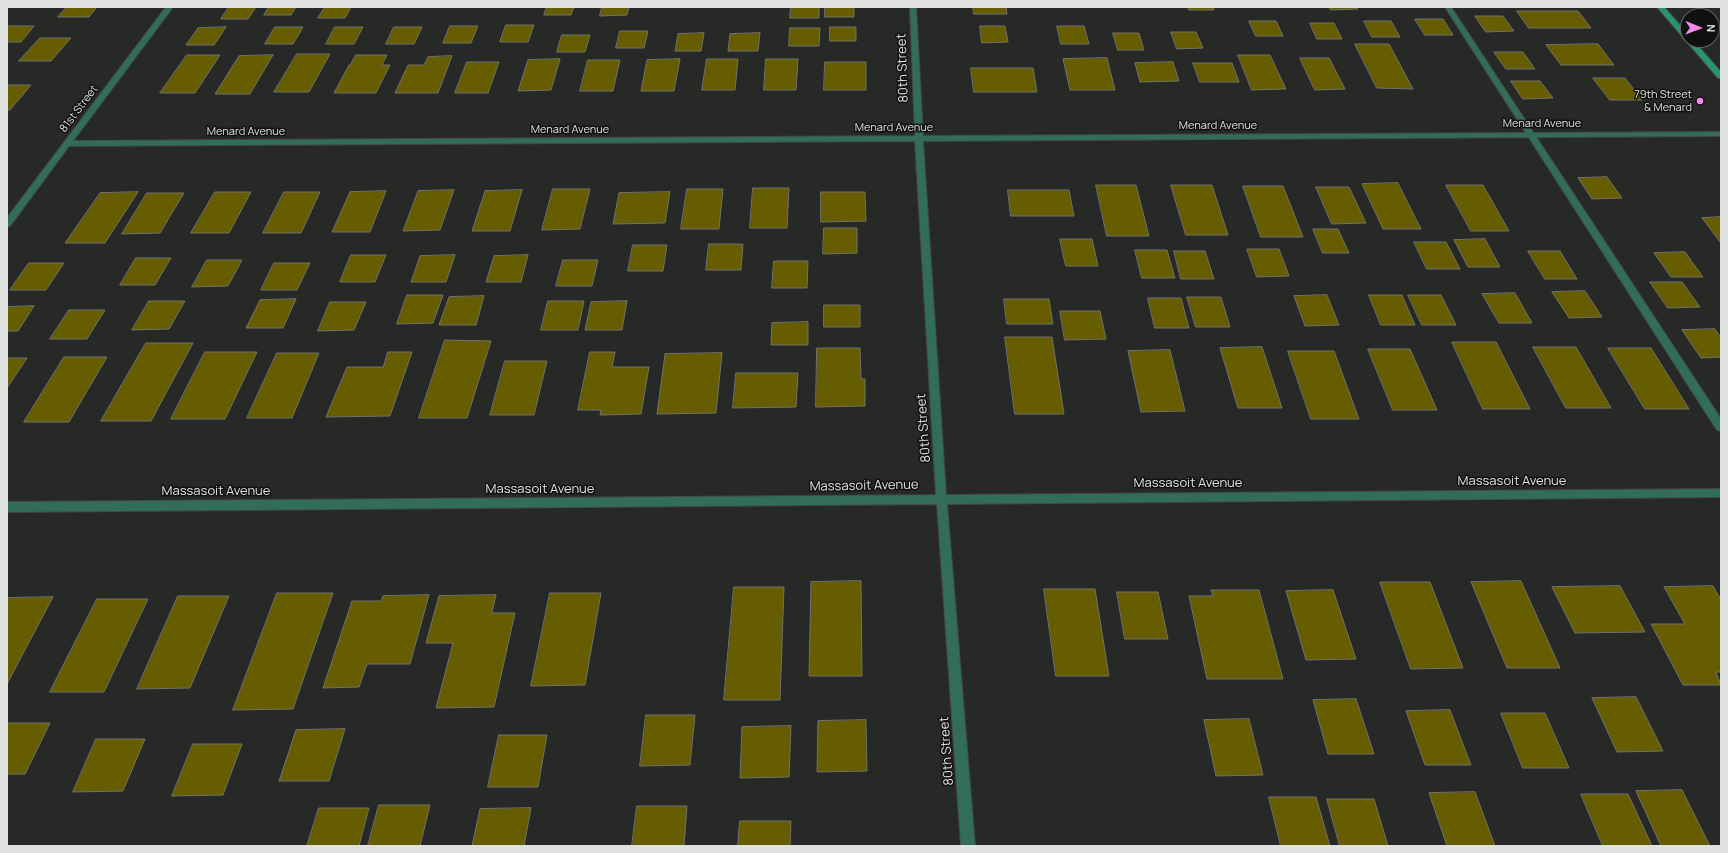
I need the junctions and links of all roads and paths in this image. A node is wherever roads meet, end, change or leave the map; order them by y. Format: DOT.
graph roads {
  1 [pos="170,7"];
  2 [pos="913,7"];
  3 [pos="1448,7"];
  4 [pos="1660,7"];
  5 [pos="1680,29"];
  6 [pos="1697,48"];
  7 [pos="1721,76"];
  8 [pos="1721,134"];
  9 [pos="1531,135"];
  10 [pos="918,139"];
  11 [pos="67,144"];
  12 [pos="7,224"];
  13 [pos="1721,427"];
  14 [pos="1721,493"];
  15 [pos="941,499"];
  16 [pos="7,507"];
  17 [pos="968,846"];
  1 -- 11 [label="street, 81st Street"];
  2 -- 10 [label="street, 80th Street"];
  3 -- 9 [label="street"];
  4 -- 5 [label="main road"];
  6 -- 7 [label="main road"];
  8 -- 9 [label="street, Menard Avenue"];
  9 -- 10 [label="street, Menard Avenue"];
  9 -- 13 [label="street"];
  10 -- 11 [label="street, Menard Avenue"];
  10 -- 15 [label="street, 80th Street"];
  11 -- 12 [label="street, 81st Street"];
  14 -- 15 [label="street, Massasoit Avenue"];
  15 -- 16 [label="street, Massasoit Avenue"];
  15 -- 17 [label="street, 80th Street"];
}
